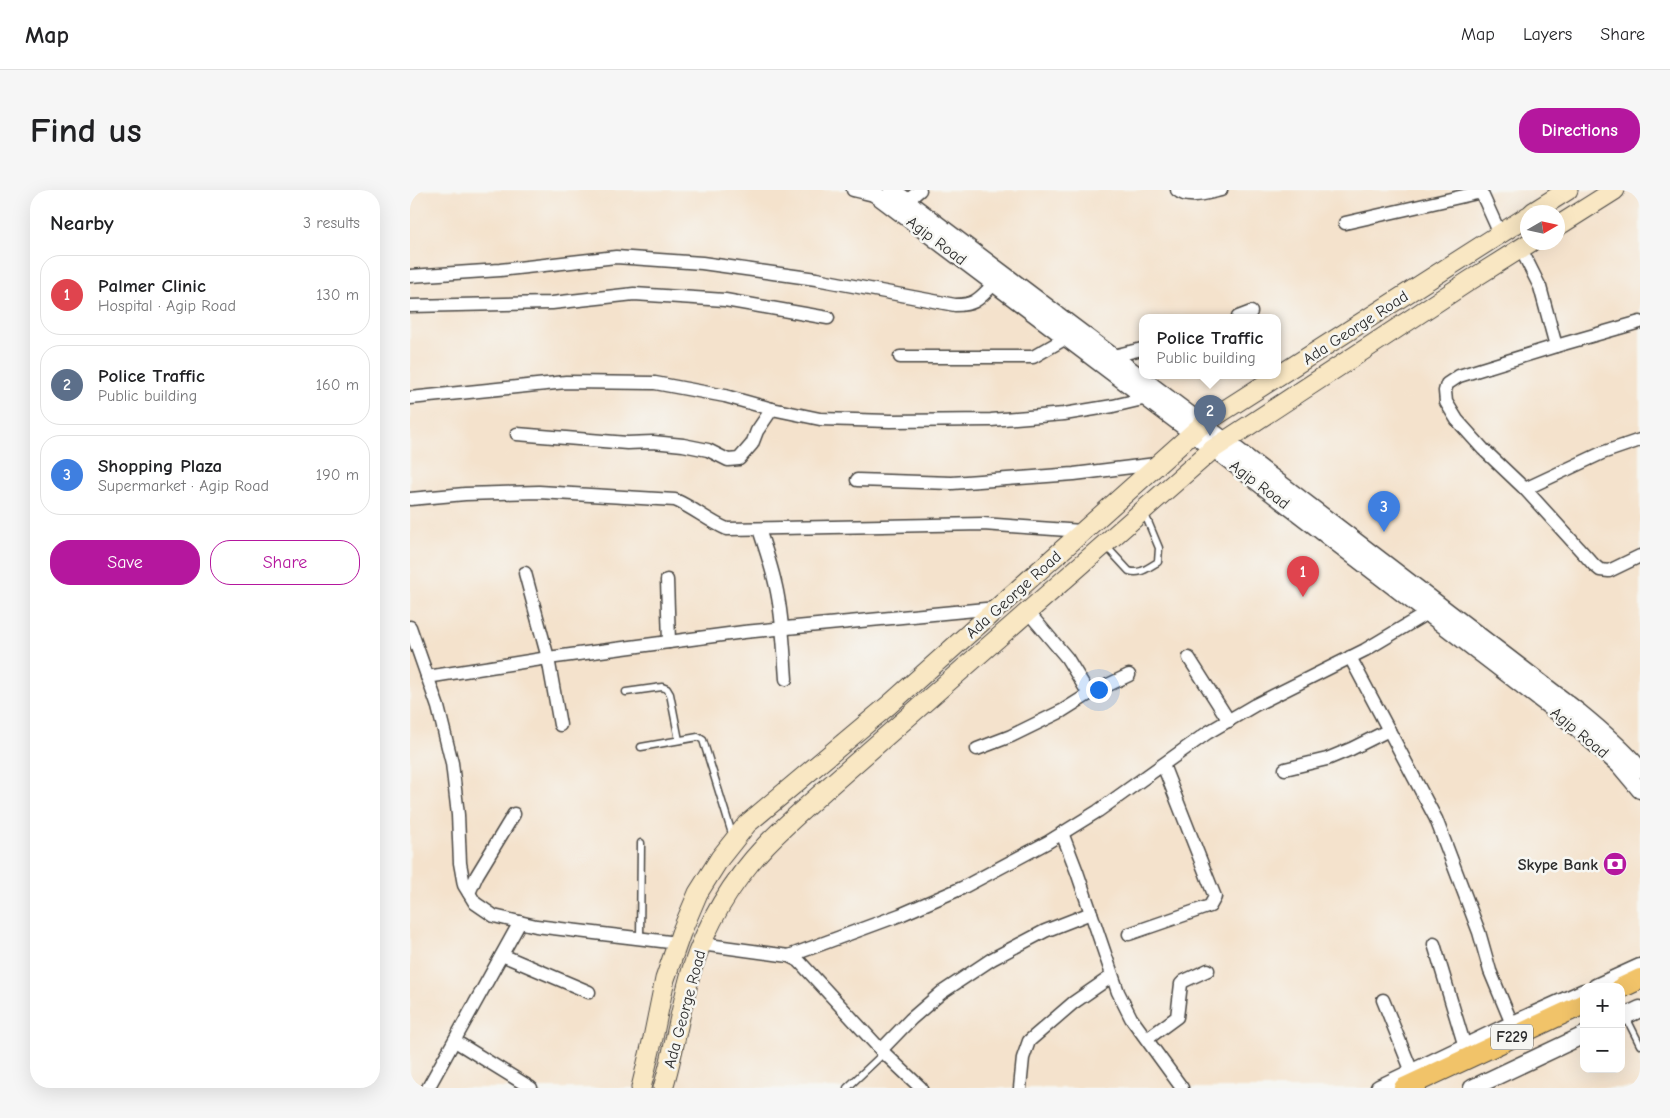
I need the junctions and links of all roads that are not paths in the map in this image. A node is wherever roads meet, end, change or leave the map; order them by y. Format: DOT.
graph roads {
  1 [pos="853,190"];
  2 [pos="920,190"];
  3 [pos="1177,190"];
  4 [pos="1221,190"];
  5 [pos="1568,190"];
  6 [pos="1615,190"];
  7 [pos="880,192"];
  8 [pos="1544,205"];
  9 [pos="901,206"];
  10 [pos="1520,221"];
  11 [pos="1565,222"];
  12 [pos="1345,223"];
  13 [pos="1500,234"];
  14 [pos="1520,250"];
  15 [pos="1527,250"];
  16 [pos="410,276"];
  17 [pos="994,284"];
  18 [pos="410,306"];
  19 [pos="1250,312"];
  20 [pos="1245,314"];
  21 [pos="828,318"];
  22 [pos="1640,322"];
  23 [pos="1066,338"];
  24 [pos="1556,346"];
  25 [pos="1139,350"];
  26 [pos="1113,356"];
  27 [pos="900,357"];
  28 [pos="1281,374"];
  29 [pos="1139,378"];
  30 [pos="1140,379"];
  31 [pos="1274,379"];
  32 [pos="410,398"];
  33 [pos="1147,398"];
  34 [pos="772,410"];
  35 [pos="1197,428"];
  36 [pos="517,434"];
  37 [pos="1640,440"];
  38 [pos="1219,445"];
  39 [pos="1156,464"];
  40 [pos="857,480"];
  41 [pos="1525,489"];
  42 [pos="410,499"];
  43 [pos="1143,510"];
  44 [pos="759,529"];
  45 [pos="1082,532"];
  46 [pos="1105,544"];
  47 [pos="1640,556"];
  48 [pos="525,573"];
  49 [pos="667,580"];
  50 [pos="996,608"];
  51 [pos="1028,612"];
  52 [pos="1427,613"];
  53 [pos="410,627"];
  54 [pos="783,628"];
  55 [pos="669,642"];
  56 [pos="1350,657"];
  57 [pos="548,658"];
  58 [pos="1190,658"];
  59 [pos="1129,676"];
  60 [pos="427,677"];
  61 [pos="786,679"];
  62 [pos="626,692"];
  63 [pos="1089,694"];
  64 [pos="1229,720"];
  65 [pos="560,725"];
  66 [pos="1389,730"];
  67 [pos="679,740"];
  68 [pos="641,747"];
  69 [pos="977,750"];
  70 [pos="1163,764"];
  71 [pos="1285,769"];
  72 [pos="1640,769"];
  73 [pos="1640,790"];
  74 [pos="514,814"];
  75 [pos="1062,833"];
  76 [pos="734,841"];
  77 [pos="641,843"];
  78 [pos="469,893"];
  79 [pos="1091,913"];
  80 [pos="520,922"];
  81 [pos="1129,934"];
  82 [pos="640,938"];
  83 [pos="678,943"];
  84 [pos="701,944"];
  85 [pos="1434,944"];
  86 [pos="502,955"];
  87 [pos="789,956"];
  88 [pos="1640,967"];
  89 [pos="1208,970"];
  90 [pos="1112,976"];
  91 [pos="1640,979"];
  92 [pos="1605,983"];
  93 [pos="1625,986"];
  94 [pos="589,992"];
  95 [pos="1580,994"];
  96 [pos="1640,994"];
  97 [pos="1383,1000"];
  98 [pos="1580,1006"];
  99 [pos="1627,1011"];
  100 [pos="1580,1021"];
  101 [pos="1512,1024"];
  102 [pos="1580,1037"];
  103 [pos="1147,1039"];
  104 [pos="455,1041"];
  105 [pos="1640,1046"];
  106 [pos="1465,1047"];
  107 [pos="883,1051"];
  108 [pos="1408,1080"];
  109 [pos="1441,1081"];
  110 [pos="1477,1087"];
  111 [pos="428,1088"];
  112 [pos="531,1088"];
  113 [pos="640,1088"];
  114 [pos="663,1088"];
  115 [pos="847,1088"];
  116 [pos="921,1088"];
  117 [pos="1020,1088"];
  118 [pos="1182,1088"];
  119 [pos="1378,1088"];
  1 -- 7 [label="street"];
  2 -- 9 [label="street"];
  3 -- 4 [label="street"];
  5 -- 8 [label="main road"];
  6 -- 11 [label="main road"];
  7 -- 9 [label="street, Agip Road"];
  9 -- 17 [label="street, Agip Road"];
  9 -- 26 [label="street, Agip Road"];
  10 -- 13 [label="main road, Ada George Road"];
  12 -- 13 [label="street"];
  13 -- 28 [label="main road, Ada George Road"];
  14 -- 38 [label="main road, Ada George Road"];
  15 -- 24 [label="street"];
  16 -- 17 [label="street"];
  17 -- 23 [label="street, Agip Road"];
  18 -- 21 [label="street"];
  19 -- 20 [label="street"];
  22 -- 24 [label="street"];
  23 -- 27 [label="street"];
  23 -- 33 [label="street, Agip Road"];
  24 -- 41 [label="street"];
  25 -- 26 [label="street"];
  26 -- 29 [label="street, Agip Road"];
  30 -- 35 [label="street, Agip Road"];
  31 -- 35 [label="main road, Ada George Road"];
  32 -- 34 [label="street"];
  33 -- 34 [label="street"];
  33 -- 35 [label="street, Agip Road"];
  34 -- 36 [label="street"];
  35 -- 38 [label="street, Agip Road"];
  35 -- 39 [label="main road, Ada George Road"];
  37 -- 41 [label="street"];
  38 -- 43 [label="main road, Ada George Road"];
  38 -- 52 [label="street, Agip Road"];
  38 -- 72 [label="street, Agip Road"];
  39 -- 40 [label="street"];
  39 -- 45 [label="main road, Ada George Road"];
  41 -- 47 [label="street"];
  42 -- 44 [label="street"];
  43 -- 46 [label="main road, Ada George Road"];
  43 -- 46 [label="lane"];
  44 -- 45 [label="street"];
  44 -- 54 [label="street"];
  45 -- 50 [label="main road, Ada George Road"];
  46 -- 51 [label="main road, Ada George Road"];
  48 -- 57 [label="street"];
  49 -- 55 [label="street"];
  50 -- 54 [label="street"];
  50 -- 76 [label="main road, Ada George Road"];
  51 -- 63 [label="street"];
  51 -- 84 [label="main road, Ada George Road"];
  52 -- 56 [label="street"];
  52 -- 73 [label="street, Agip Road"];
  53 -- 60 [label="street"];
  54 -- 55 [label="street"];
  54 -- 61 [label="street"];
  55 -- 57 [label="street"];
  56 -- 64 [label="street"];
  56 -- 66 [label="street"];
  57 -- 60 [label="street"];
  57 -- 65 [label="street"];
  58 -- 64 [label="street"];
  59 -- 63 [label="street"];
  60 -- 78 [label="street"];
  62 -- 67 [label="lane"];
  63 -- 69 [label="street"];
  64 -- 70 [label="street"];
  66 -- 71 [label="street"];
  66 -- 101 [label="street"];
  67 -- 68 [label="lane"];
  67 -- 76 [label="lane"];
  70 -- 75 [label="street"];
  70 -- 81 [label="street"];
  74 -- 78 [label="street"];
  75 -- 79 [label="street"];
  75 -- 87 [label="street"];
  76 -- 83 [label="main road, Ada George Road"];
  77 -- 82 [label="lane"];
  78 -- 80 [label="street"];
  79 -- 90 [label="street"];
  79 -- 107 [label="street"];
  80 -- 82 [label="street"];
  80 -- 86 [label="street"];
  82 -- 83 [label="street"];
  83 -- 113 [label="main road, Ada George Road"];
  84 -- 87 [label="street"];
  84 -- 114 [label="main road, Ada George Road"];
  85 -- 106 [label="street"];
  86 -- 94 [label="street"];
  86 -- 104 [label="street"];
  87 -- 107 [label="street"];
  88 -- 92 [label="street"];
  89 -- 103 [label="street"];
  90 -- 103 [label="street"];
  90 -- 117 [label="street"];
  91 -- 93 [label="main road"];
  95 -- 101 [label="street"];
  96 -- 99 [label="main road"];
  97 -- 108 [label="street"];
  98 -- 109 [label="main road, F229"];
  99 -- 105 [label="lane"];
  100 -- 109 [label="main road, F229"];
  101 -- 106 [label="street"];
  102 -- 110 [label="street"];
  103 -- 118 [label="street"];
  104 -- 111 [label="street"];
  104 -- 112 [label="street"];
  106 -- 108 [label="street"];
  107 -- 115 [label="lane"];
  107 -- 116 [label="street"];
  108 -- 109 [label="main road, F229"];
  108 -- 119 [label="street"];
}
